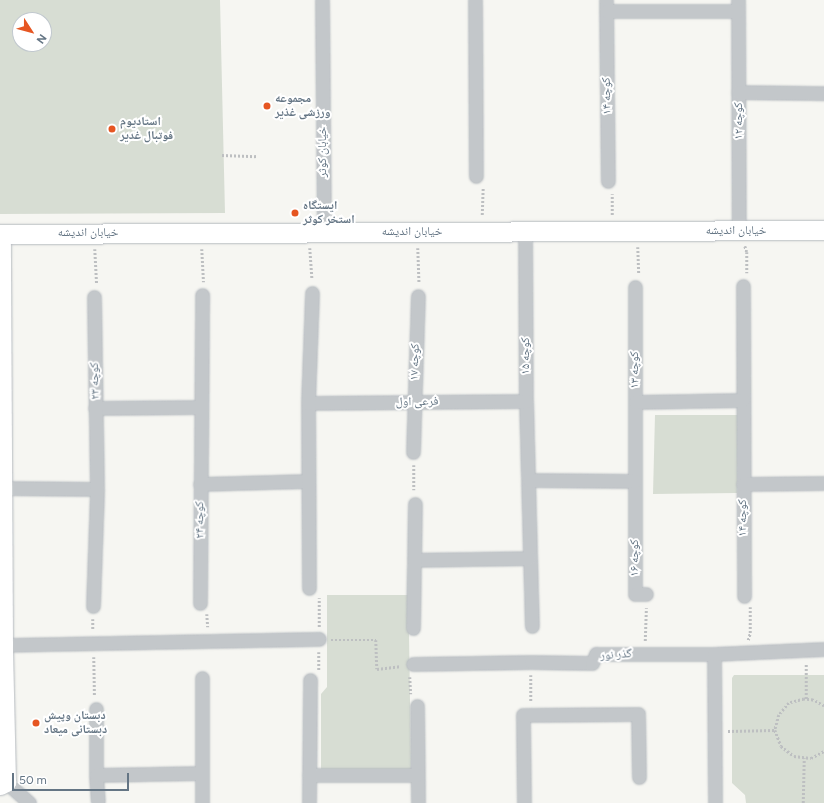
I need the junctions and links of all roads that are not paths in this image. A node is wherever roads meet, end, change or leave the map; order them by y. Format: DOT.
graph roads {
  1 [pos="322,0"];
  2 [pos="475,0"];
  3 [pos="606,6"];
  4 [pos="738,6"];
  5 [pos="738,92"];
  6 [pos="824,93"];
  7 [pos="476,176"];
  8 [pos="608,182"];
  9 [pos="824,230"];
  10 [pos="739,231"];
  11 [pos="315,232"];
  12 [pos="525,232"];
  13 [pos="1,234"];
  14 [pos="742,286"];
  15 [pos="635,287"];
  16 [pos="312,293"];
  17 [pos="202,296"];
  18 [pos="418,296"];
  19 [pos="94,297"];
  20 [pos="743,400"];
  21 [pos="526,401"];
  22 [pos="414,402"];
  23 [pos="635,402"];
  24 [pos="308,403"];
  25 [pos="201,407"];
  26 [pos="95,408"];
  27 [pos="414,452"];
  28 [pos="635,453"];
  29 [pos="308,480"];
  30 [pos="529,480"];
  31 [pos="635,480"];
  32 [pos="824,483"];
  33 [pos="200,484"];
  34 [pos="743,484"];
  35 [pos="3,488"];
  36 [pos="97,489"];
  37 [pos="415,504"];
  38 [pos="1,545"];
  39 [pos="529,558"];
  40 [pos="414,560"];
  41 [pos="309,588"];
  42 [pos="646,594"];
  43 [pos="744,596"];
  44 [pos="200,603"];
  45 [pos="93,606"];
  46 [pos="532,626"];
  47 [pos="412,628"];
  48 [pos="319,640"];
  49 [pos="3,645"];
  50 [pos="824,649"];
  51 [pos="714,654"];
  52 [pos="413,664"];
  53 [pos="202,678"];
  54 [pos="310,680"];
  55 [pos="417,706"];
  56 [pos="96,709"];
  57 [pos="202,773"];
  58 [pos="309,774"];
  59 [pos="418,774"];
  60 [pos="96,775"];
  61 [pos="639,777"];
  62 [pos="3,783"];
  63 [pos="202,797"];
  64 [pos="98,801"];
  65 [pos="29,803"];
  66 [pos="309,803"];
  67 [pos="418,803"];
  68 [pos="524,803"];
  69 [pos="715,803"];
  1 -- 11 [label="street, خیابان کوثر"];
  2 -- 7 [label="street"];
  3 -- 4 [label="street"];
  3 -- 8 [label="street, کوچه ۱۴"];
  4 -- 5 [label="street, کوچه ۱۲"];
  5 -- 6 [label="street"];
  5 -- 10 [label="street, کوچه ۱۲"];
  9 -- 10 [label="street, خیابان اندیشه"];
  10 -- 12 [label="street, خیابان اندیشه"];
  11 -- 12 [label="street, خیابان اندیشه"];
  11 -- 13 [label="street, خیابان اندیشه"];
  12 -- 21 [label="street, کوچه ۱۵"];
  13 -- 35 [label="street"];
  14 -- 20 [label="street, کوچه ۱۴"];
  15 -- 23 [label="street, کوچه ۱۳"];
  16 -- 24 [label="street"];
  17 -- 25 [label="street, کوچه ۲۴"];
  18 -- 22 [label="street, کوچه ۱۷"];
  19 -- 26 [label="street, کوچه ۲۳"];
  20 -- 23 [label="street"];
  20 -- 34 [label="street, کوچه ۱۴"];
  21 -- 22 [label="street, فرعی اول"];
  21 -- 30 [label="street, کوچه ۱۵"];
  22 -- 24 [label="street, فرعی اول"];
  22 -- 27 [label="street, کوچه ۱۷"];
  23 -- 28 [label="street, کوچه ۱۳"];
  24 -- 29 [label="street"];
  25 -- 26 [label="street"];
  25 -- 33 [label="street, کوچه ۲۴"];
  26 -- 36 [label="street, کوچه ۲۳"];
  28 -- 31 [label="street, کوچه ۱۶"];
  29 -- 33 [label="street"];
  29 -- 41 [label="street"];
  30 -- 31 [label="street"];
  30 -- 39 [label="street, کوچه ۱۵"];
  31 -- 42 [label="street, کوچه ۱۶"];
  32 -- 34 [label="street"];
  33 -- 44 [label="street, کوچه ۲۴"];
  34 -- 43 [label="street, کوچه ۱۴"];
  35 -- 36 [label="street"];
  35 -- 38 [label="street"];
  36 -- 45 [label="street, کوچه ۲۳"];
  37 -- 40 [label="street"];
  38 -- 49 [label="street"];
  39 -- 40 [label="street"];
  39 -- 46 [label="street, کوچه ۱۵"];
  40 -- 47 [label="street"];
  48 -- 49 [label="street"];
  49 -- 62 [label="street"];
  50 -- 51 [label="street, گذر نور"];
  51 -- 52 [label="street, گذر نور"];
  51 -- 69 [label="street"];
  53 -- 57 [label="street"];
  54 -- 58 [label="street"];
  55 -- 59 [label="street"];
  56 -- 60 [label="street"];
  57 -- 60 [label="street"];
  57 -- 63 [label="street"];
  58 -- 59 [label="street"];
  58 -- 66 [label="street"];
  59 -- 67 [label="street"];
  60 -- 64 [label="street"];
  61 -- 68 [label="street"];
  62 -- 65 [label="street"];
}
